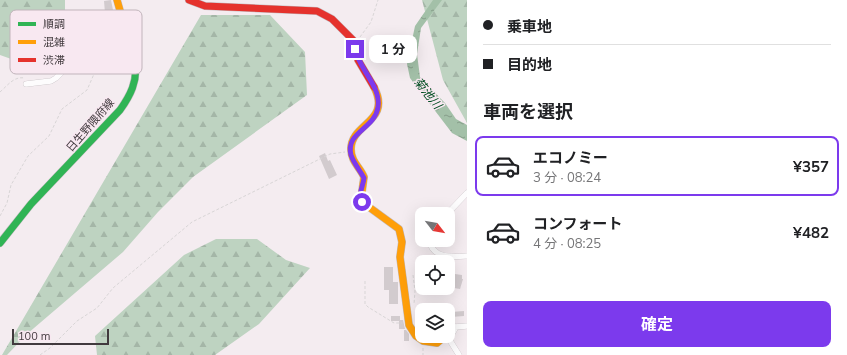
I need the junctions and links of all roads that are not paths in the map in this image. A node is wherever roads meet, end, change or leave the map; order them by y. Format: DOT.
graph roads {
  1 [pos="117,0"];
  2 [pos="189,0"];
  3 [pos="120,10"];
  4 [pos="60,74"];
  5 [pos="136,74"];
  6 [pos="26,81"];
  7 [pos="467,193"];
  8 [pos="454,207"];
  9 [pos="0,243"];
  10 [pos="432,247"];
  11 [pos="467,256"];
  12 [pos="467,326"];
  13 [pos="456,327"];
  14 [pos="415,333"];
  15 [pos="459,355"];
  1 -- 3 [label="street, 日生野隈府線"];
  2 -- 14 [label="street"];
  4 -- 6 [label="street"];
  5 -- 9 [label="street, 日生野隈府線"];
  7 -- 8 [label="street"];
  10 -- 11 [label="street"];
  12 -- 13 [label="street"];
  13 -- 15 [label="street"];
}
